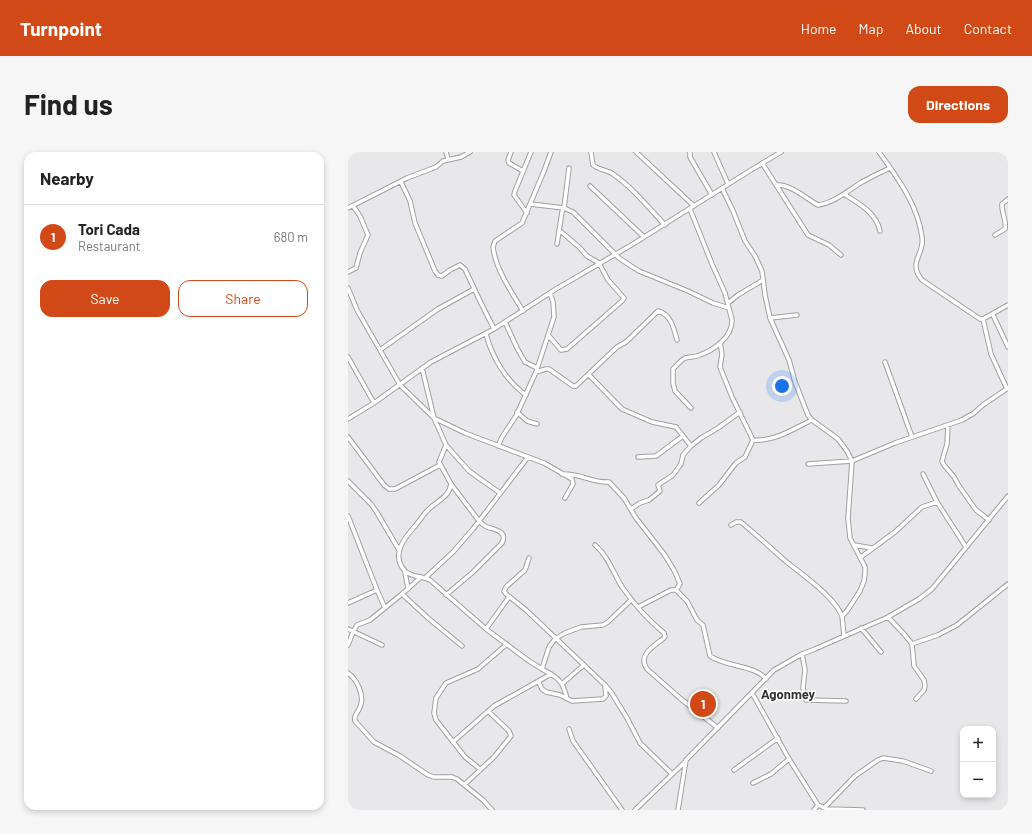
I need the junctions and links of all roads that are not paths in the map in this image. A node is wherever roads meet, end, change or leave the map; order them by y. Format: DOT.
graph roads {
  1 [pos="446,152"];
  2 [pos="470,152"];
  3 [pos="511,152"];
  4 [pos="531,152"];
  5 [pos="551,152"];
  6 [pos="591,152"];
  7 [pos="636,152"];
  8 [pos="690,152"];
  9 [pos="714,152"];
  10 [pos="781,152"];
  11 [pos="879,152"];
  12 [pos="448,159"];
  13 [pos="762,163"];
  14 [pos="569,168"];
  15 [pos="890,168"];
  16 [pos="523,171"];
  17 [pos="401,182"];
  18 [pos="728,184"];
  19 [pos="778,185"];
  20 [pos="590,186"];
  21 [pos="722,188"];
  22 [pos="844,194"];
  23 [pos="712,195"];
  24 [pos="1008,199"];
  25 [pos="530,204"];
  26 [pos="353,206"];
  27 [pos="694,206"];
  28 [pos="348,208"];
  29 [pos="564,208"];
  30 [pos="690,209"];
  31 [pos="526,213"];
  32 [pos="665,225"];
  33 [pos="559,230"];
  34 [pos="880,231"];
  35 [pos="995,235"];
  36 [pos="644,237"];
  37 [pos="557,244"];
  38 [pos="615,254"];
  39 [pos="842,255"];
  40 [pos="599,263"];
  41 [pos="348,272"];
  42 [pos="763,280"];
  43 [pos="348,288"];
  44 [pos="474,289"];
  45 [pos="550,293"];
  46 [pos="728,303"];
  47 [pos="1008,305"];
  48 [pos="728,308"];
  49 [pos="523,310"];
  50 [pos="797,315"];
  51 [pos="993,315"];
  52 [pos="770,318"];
  53 [pos="984,319"];
  54 [pos="506,322"];
  55 [pos="494,329"];
  56 [pos="486,334"];
  57 [pos="548,335"];
  58 [pos="677,340"];
  59 [pos="720,343"];
  60 [pos="1008,347"];
  61 [pos="380,350"];
  62 [pos="348,357"];
  63 [pos="885,362"];
  64 [pos="422,368"];
  65 [pos="537,370"];
  66 [pos="589,375"];
  67 [pos="400,385"];
  68 [pos="1007,388"];
  69 [pos="526,395"];
  70 [pos="374,403"];
  71 [pos="691,408"];
  72 [pos="517,412"];
  73 [pos="740,412"];
  74 [pos="434,418"];
  75 [pos="348,419"];
  76 [pos="812,420"];
  77 [pos="537,424"];
  78 [pos="948,425"];
  79 [pos="683,436"];
  80 [pos="348,437"];
  81 [pos="912,437"];
  82 [pos="753,440"];
  83 [pos="446,445"];
  84 [pos="498,446"];
  85 [pos="691,446"];
  86 [pos="528,457"];
  87 [pos="638,457"];
  88 [pos="852,462"];
  89 [pos="808,464"];
  90 [pos="440,465"];
  91 [pos="561,474"];
  92 [pos="923,474"];
  93 [pos="348,481"];
  94 [pos="451,484"];
  95 [pos="500,493"];
  96 [pos="1008,496"];
  97 [pos="565,498"];
  98 [pos="937,502"];
  99 [pos="699,503"];
  100 [pos="631,509"];
  101 [pos="348,516"];
  102 [pos="988,520"];
  103 [pos="479,521"];
  104 [pos="732,525"];
  105 [pos="595,545"];
  106 [pos="854,545"];
  107 [pos="966,547"];
  108 [pos="873,548"];
  109 [pos="399,550"];
  110 [pos="861,557"];
  111 [pos="529,558"];
  112 [pos="405,572"];
  113 [pos="423,577"];
  114 [pos="1008,584"];
  115 [pos="408,589"];
  116 [pos="377,590"];
  117 [pos="676,590"];
  118 [pos="402,594"];
  119 [pos="446,595"];
  120 [pos="510,598"];
  121 [pos="632,600"];
  122 [pos="348,603"];
  123 [pos="638,607"];
  124 [pos="385,608"];
  125 [pos="842,616"];
  126 [pos="888,617"];
  127 [pos="486,628"];
  128 [pos="861,628"];
  129 [pos="348,629"];
  130 [pos="353,632"];
  131 [pos="844,636"];
  132 [pos="555,639"];
  133 [pos="507,644"];
  134 [pos="912,644"];
  135 [pos="348,645"];
  136 [pos="382,645"];
  137 [pos="462,646"];
  138 [pos="881,652"];
  139 [pos="802,654"];
  140 [pos="584,665"];
  141 [pos="542,669"];
  142 [pos="348,673"];
  143 [pos="551,674"];
  144 [pos="766,679"];
  145 [pos="538,681"];
  146 [pos="563,683"];
  147 [pos="605,685"];
  148 [pos="752,693"];
  149 [pos="567,699"];
  150 [pos="916,699"];
  151 [pos="846,702"];
  152 [pos="488,711"];
  153 [pos="718,728"];
  154 [pos="569,729"];
  155 [pos="778,738"];
  156 [pos="453,742"];
  157 [pos="789,758"];
  158 [pos="686,760"];
  159 [pos="480,770"];
  160 [pos="734,770"];
  161 [pos="931,771"];
  162 [pos="672,774"];
  163 [pos="753,783"];
  164 [pos="464,785"];
  165 [pos="818,805"];
  166 [pos="824,808"];
  167 [pos="492,810"];
  168 [pos="622,810"];
  169 [pos="635,810"];
  170 [pos="678,810"];
  171 [pos="814,810"];
  172 [pos="863,810"];
  1 -- 12 [label="street"];
  2 -- 12 [label="street"];
  3 -- 16 [label="street"];
  4 -- 16 [label="street"];
  5 -- 25 [label="street"];
  6 -- 32 [label="street"];
  7 -- 27 [label="street"];
  8 -- 23 [label="street"];
  9 -- 18 [label="street"];
  10 -- 13 [label="street"];
  11 -- 15 [label="street"];
  12 -- 17 [label="street"];
  13 -- 18 [label="street"];
  13 -- 19 [label="street"];
  14 -- 29 [label="street"];
  15 -- 22 [label="street"];
  15 -- 53 [label="street"];
  16 -- 31 [label="street"];
  17 -- 26 [label="street"];
  17 -- 44 [label="street"];
  18 -- 21 [label="street"];
  19 -- 22 [label="street"];
  19 -- 39 [label="street"];
  20 -- 36 [label="street"];
  21 -- 23 [label="street"];
  21 -- 42 [label="street"];
  22 -- 34 [label="street"];
  23 -- 27 [label="street"];
  24 -- 35 [label="street"];
  25 -- 29 [label="street"];
  25 -- 31 [label="street"];
  26 -- 28 [label="street"];
  26 -- 41 [label="street"];
  27 -- 30 [label="street"];
  29 -- 33 [label="street"];
  29 -- 38 [label="street"];
  30 -- 32 [label="street"];
  30 -- 46 [label="street"];
  31 -- 49 [label="street"];
  32 -- 36 [label="street"];
  33 -- 37 [label="street"];
  33 -- 40 [label="street"];
  36 -- 38 [label="street"];
  38 -- 40 [label="street"];
  38 -- 48 [label="street"];
  40 -- 45 [label="street"];
  40 -- 57 [label="street"];
  42 -- 46 [label="street"];
  42 -- 52 [label="street"];
  43 -- 61 [label="street"];
  44 -- 55 [label="street"];
  44 -- 61 [label="street"];
  45 -- 49 [label="street"];
  45 -- 57 [label="street"];
  46 -- 48 [label="street"];
  47 -- 51 [label="street"];
  48 -- 59 [label="street"];
  49 -- 54 [label="street"];
  50 -- 52 [label="street"];
  51 -- 53 [label="street"];
  51 -- 60 [label="street"];
  52 -- 76 [label="street"];
  53 -- 68 [label="street"];
  54 -- 55 [label="street"];
  54 -- 65 [label="street"];
  55 -- 56 [label="street"];
  56 -- 64 [label="street"];
  56 -- 69 [label="street"];
  57 -- 65 [label="street"];
  58 -- 66 [label="street"];
  59 -- 71 [label="street"];
  59 -- 73 [label="street"];
  61 -- 67 [label="street"];
  62 -- 70 [label="street"];
  63 -- 81 [label="street"];
  64 -- 67 [label="street"];
  64 -- 74 [label="street"];
  65 -- 66 [label="street"];
  65 -- 69 [label="street"];
  66 -- 79 [label="street"];
  67 -- 70 [label="street"];
  67 -- 74 [label="street"];
  68 -- 78 [label="street"];
  69 -- 72 [label="street"];
  70 -- 75 [label="street"];
  72 -- 77 [label="street"];
  72 -- 84 [label="street"];
  73 -- 82 [label="street"];
  73 -- 85 [label="street"];
  74 -- 83 [label="street"];
  74 -- 84 [label="street"];
  76 -- 82 [label="street"];
  76 -- 88 [label="street"];
  78 -- 81 [label="street"];
  78 -- 102 [label="street"];
  79 -- 85 [label="street"];
  79 -- 87 [label="street"];
  80 -- 90 [label="street"];
  81 -- 88 [label="street"];
  82 -- 99 [label="street"];
  83 -- 90 [label="street"];
  83 -- 95 [label="street"];
  84 -- 86 [label="street"];
  85 -- 100 [label="street"];
  86 -- 91 [label="street"];
  86 -- 95 [label="street"];
  88 -- 89 [label="street"];
  88 -- 106 [label="street"];
  90 -- 94 [label="street"];
  91 -- 97 [label="street"];
  91 -- 100 [label="street"];
  92 -- 98 [label="street"];
  93 -- 109 [label="street"];
  94 -- 103 [label="street"];
  94 -- 109 [label="street"];
  95 -- 103 [label="street"];
  96 -- 102 [label="street"];
  98 -- 107 [label="street"];
  98 -- 108 [label="street"];
  100 -- 117 [label="street"];
  101 -- 116 [label="street"];
  102 -- 107 [label="street"];
  103 -- 113 [label="street"];
  103 -- 119 [label="street"];
  104 -- 125 [label="street"];
  105 -- 121 [label="street"];
  106 -- 108 [label="street"];
  106 -- 110 [label="street"];
  107 -- 126 [label="street"];
  108 -- 110 [label="street"];
  109 -- 112 [label="street"];
  110 -- 125 [label="street"];
  111 -- 120 [label="street"];
  112 -- 113 [label="street"];
  112 -- 115 [label="street"];
  113 -- 115 [label="street"];
  113 -- 119 [label="street"];
  114 -- 134 [label="street"];
  115 -- 118 [label="street"];
  116 -- 122 [label="street"];
  116 -- 124 [label="street"];
  117 -- 123 [label="street"];
  117 -- 144 [label="street"];
  118 -- 124 [label="street"];
  118 -- 137 [label="street"];
  119 -- 127 [label="street"];
  120 -- 127 [label="street"];
  120 -- 132 [label="street"];
  121 -- 123 [label="street"];
  121 -- 132 [label="street"];
  123 -- 153 [label="street"];
  124 -- 130 [label="street"];
  125 -- 131 [label="street"];
  126 -- 128 [label="street"];
  126 -- 134 [label="street"];
  127 -- 133 [label="street"];
  128 -- 131 [label="street"];
  128 -- 138 [label="street"];
  129 -- 130 [label="street"];
  130 -- 135 [label="street"];
  130 -- 136 [label="street"];
  131 -- 139 [label="street"];
  132 -- 140 [label="street"];
  132 -- 141 [label="street"];
  133 -- 141 [label="street"];
  133 -- 156 [label="street"];
  134 -- 150 [label="street"];
  139 -- 144 [label="street"];
  139 -- 151 [label="street"];
  140 -- 146 [label="street"];
  140 -- 147 [label="street"];
  141 -- 143 [label="street"];
  142 -- 164 [label="street"];
  143 -- 145 [label="street"];
  143 -- 146 [label="street"];
  144 -- 148 [label="street"];
  145 -- 149 [label="street"];
  145 -- 152 [label="street"];
  146 -- 149 [label="street"];
  147 -- 149 [label="street"];
  147 -- 162 [label="street"];
  148 -- 153 [label="street"];
  148 -- 155 [label="street"];
  152 -- 156 [label="street"];
  152 -- 159 [label="street"];
  153 -- 158 [label="street"];
  154 -- 168 [label="street"];
  155 -- 157 [label="street"];
  155 -- 160 [label="street"];
  156 -- 159 [label="street"];
  157 -- 163 [label="street"];
  157 -- 165 [label="street"];
  158 -- 162 [label="street"];
  158 -- 170 [label="street"];
  159 -- 164 [label="street"];
  161 -- 166 [label="street"];
  162 -- 169 [label="street"];
  164 -- 167 [label="street"];
  165 -- 166 [label="street"];
  165 -- 171 [label="street"];
  166 -- 172 [label="street"];
}
